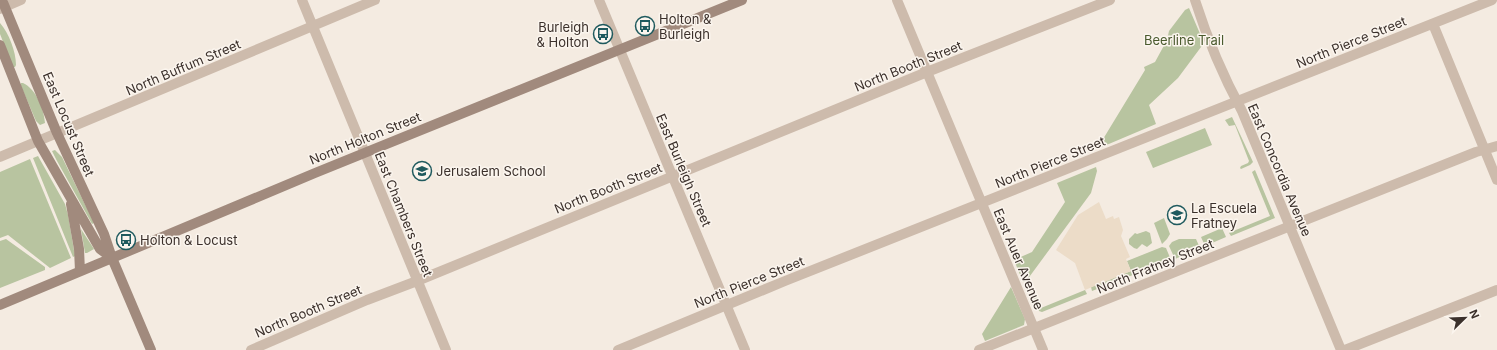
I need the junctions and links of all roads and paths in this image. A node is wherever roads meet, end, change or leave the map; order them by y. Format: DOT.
graph roads {
  1 [pos="21,0"];
  2 [pos="302,0"];
  3 [pos="375,0"];
  4 [pos="599,0"];
  5 [pos="742,0"];
  6 [pos="897,0"];
  7 [pos="1110,0"];
  8 [pos="1195,0"];
  9 [pos="1492,0"];
  10 [pos="2,5"];
  11 [pos="1433,24"];
  12 [pos="312,26"];
  13 [pos="0,45"];
  14 [pos="620,50"];
  15 [pos="927,72"];
  16 [pos="1237,101"];
  17 [pos="58,133"];
  18 [pos="38,141"];
  19 [pos="1497,146"];
  20 [pos="1484,150"];
  21 [pos="364,153"];
  22 [pos="0,157"];
  23 [pos="672,176"];
  24 [pos="1497,180"];
  25 [pos="70,196"];
  26 [pos="982,203"];
  27 [pos="1290,226"];
  28 [pos="112,258"];
  29 [pos="80,271"];
  30 [pos="417,281"];
  31 [pos="1497,290"];
  32 [pos="0,305"];
  33 [pos="726,305"];
  34 [pos="1034,328"];
  35 [pos="151,350"];
  36 [pos="250,350"];
  37 [pos="446,350"];
  38 [pos="618,350"];
  39 [pos="745,350"];
  40 [pos="979,350"];
  41 [pos="1043,350"];
  42 [pos="1341,350"];
  43 [pos="1345,350"];
  1 -- 10 [label="street"];
  2 -- 12 [label="street, East Chambers Street"];
  3 -- 12 [label="street, North Buffum Street"];
  4 -- 14 [label="street, East Burleigh Street"];
  5 -- 14 [label="main road, North Holton Street"];
  6 -- 15 [label="street, East Auer Avenue"];
  7 -- 15 [label="street, North Booth Street"];
  8 -- 16 [label="street, East Concordia Avenue"];
  9 -- 11 [label="street, North Pierce Street"];
  10 -- 17 [label="main road, East Locust Street"];
  11 -- 16 [label="street, North Pierce Street"];
  11 -- 20 [label="street"];
  12 -- 17 [label="street, North Buffum Street"];
  12 -- 21 [label="street, East Chambers Street"];
  13 -- 18 [label="main road, East Locust Street"];
  14 -- 21 [label="main road, North Holton Street"];
  14 -- 23 [label="street, East Burleigh Street"];
  15 -- 23 [label="street, North Booth Street"];
  15 -- 26 [label="street, East Auer Avenue"];
  16 -- 26 [label="street, North Pierce Street"];
  16 -- 27 [label="street, East Concordia Avenue"];
  17 -- 18 [label="street, North Buffum Street"];
  17 -- 28 [label="main road, East Locust Street"];
  18 -- 22 [label="street, North Buffum Street"];
  18 -- 25 [label="main road, East Locust Street"];
  19 -- 20 [label="street, North Fratney Street"];
  20 -- 24 [label="street"];
  20 -- 27 [label="street, North Fratney Street"];
  21 -- 28 [label="main road, North Holton Street"];
  21 -- 30 [label="street, East Chambers Street"];
  23 -- 30 [label="street, North Booth Street"];
  23 -- 33 [label="street, East Burleigh Street"];
  25 -- 28 [label="main road, East Locust Street"];
  25 -- 29 [label="main road"];
  26 -- 33 [label="street, North Pierce Street"];
  26 -- 34 [label="street, East Auer Avenue"];
  27 -- 34 [label="street, North Fratney Street"];
  27 -- 42 [label="street, East Concordia Avenue"];
  28 -- 29 [label="main road, North Holton Street"];
  28 -- 35 [label="main road, East Locust Street"];
  29 -- 32 [label="main road, North Holton Street"];
  30 -- 36 [label="street, North Booth Street"];
  30 -- 37 [label="street, East Chambers Street"];
  31 -- 43 [label="street"];
  33 -- 38 [label="street, North Pierce Street"];
  33 -- 39 [label="street, East Burleigh Street"];
  34 -- 40 [label="street, North Fratney Street"];
  34 -- 41 [label="street, East Auer Avenue"];
}
